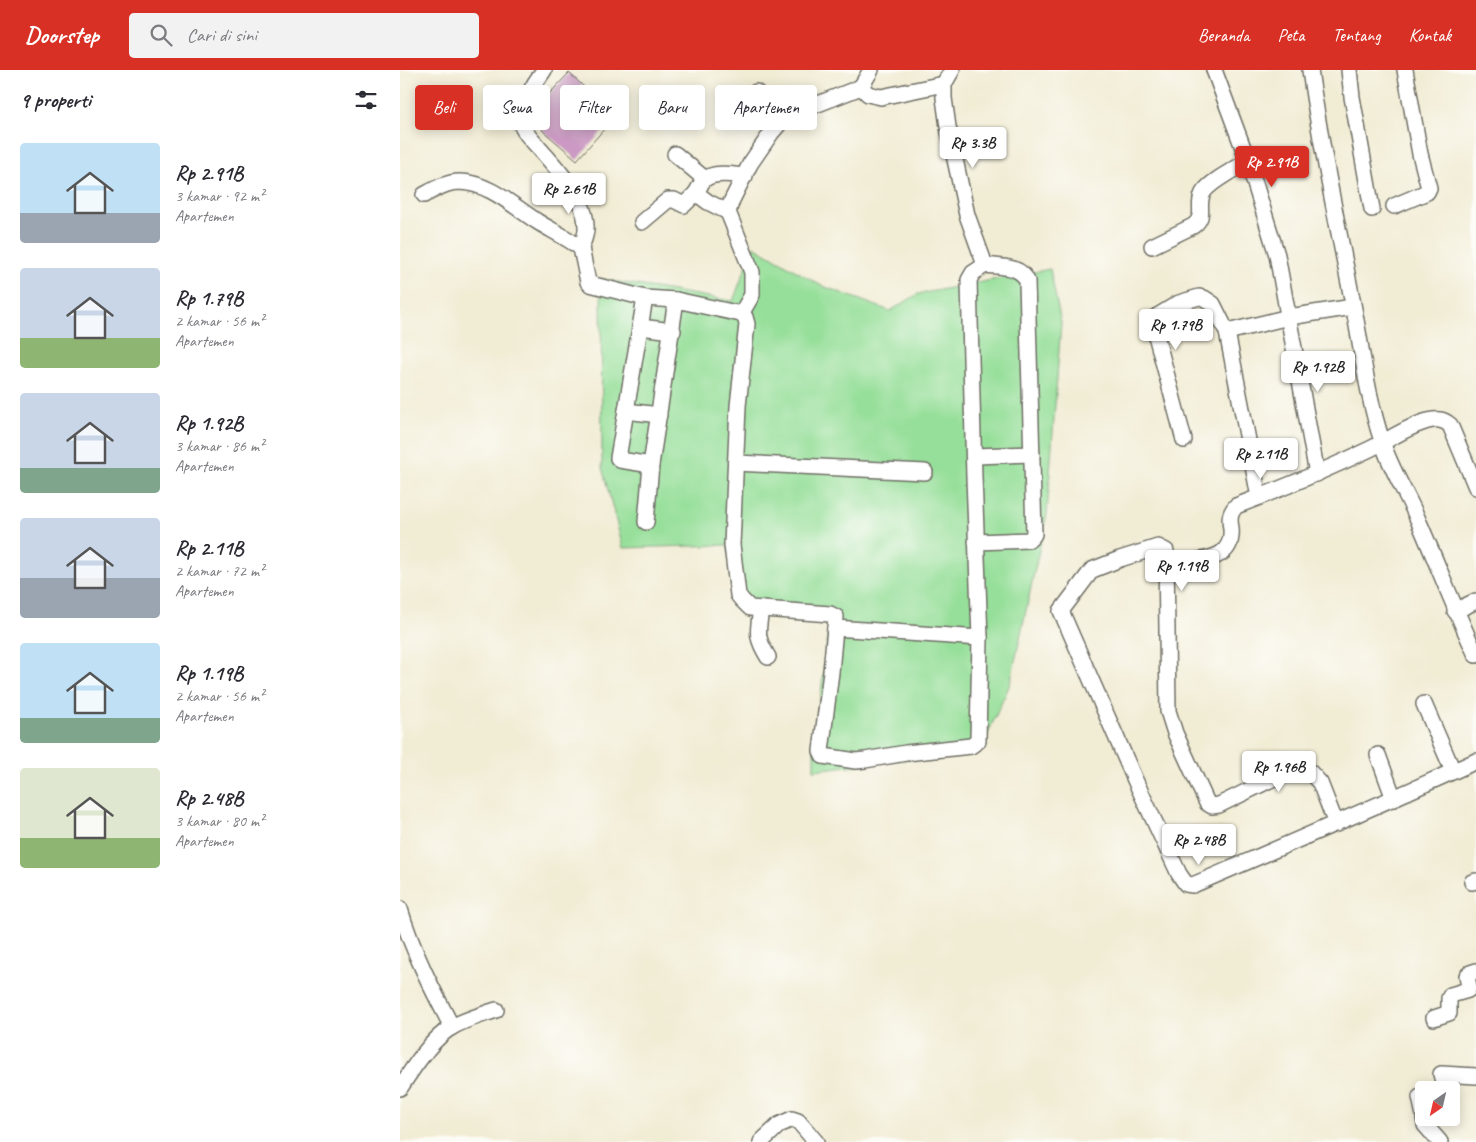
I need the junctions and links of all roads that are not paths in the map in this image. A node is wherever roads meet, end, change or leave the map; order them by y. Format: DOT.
graph roads {
  1 [pos="544,70"];
  2 [pos="871,70"];
  3 [pos="952,70"];
  4 [pos="1214,70"];
  5 [pos="1310,70"];
  6 [pos="1349,70"];
  7 [pos="1405,70"];
  8 [pos="944,84"];
  9 [pos="861,86"];
  10 [pos="817,104"];
  11 [pos="775,130"];
  12 [pos="675,154"];
  13 [pos="1248,161"];
  14 [pos="745,176"];
  15 [pos="705,179"];
  16 [pos="696,193"];
  17 [pos="424,195"];
  18 [pos="1394,206"];
  19 [pos="1372,209"];
  20 [pos="728,212"];
  21 [pos="642,222"];
  22 [pos="1152,246"];
  23 [pos="581,248"];
  24 [pos="985,265"];
  25 [pos="645,298"];
  26 [pos="676,300"];
  27 [pos="1353,307"];
  28 [pos="742,314"];
  29 [pos="1289,317"];
  30 [pos="640,327"];
  31 [pos="673,331"];
  32 [pos="1227,332"];
  33 [pos="626,411"];
  34 [pos="659,415"];
  35 [pos="1184,440"];
  36 [pos="1382,444"];
  37 [pos="1032,454"];
  38 [pos="975,456"];
  39 [pos="736,463"];
  40 [pos="652,465"];
  41 [pos="925,472"];
  42 [pos="1317,474"];
  43 [pos="1476,487"];
  44 [pos="1259,497"];
  45 [pos="646,522"];
  46 [pos="976,542"];
  47 [pos="1181,563"];
  48 [pos="1476,601"];
  49 [pos="761,609"];
  50 [pos="1456,610"];
  51 [pos="835,628"];
  52 [pos="980,638"];
  53 [pos="1476,655"];
  54 [pos="768,657"];
  55 [pos="1424,704"];
  56 [pos="1378,755"];
  57 [pos="1476,760"];
  58 [pos="1453,771"];
  59 [pos="1394,799"];
  60 [pos="1336,824"];
  61 [pos="400,909"];
  62 [pos="1476,971"];
  63 [pos="496,1010"];
  64 [pos="1434,1018"];
  65 [pos="452,1027"];
  66 [pos="1476,1076"];
  67 [pos="1443,1081"];
  68 [pos="400,1088"];
  69 [pos="1426,1126"];
  70 [pos="761,1142"];
  71 [pos="816,1142"];
  72 [pos="1440,1142"];
  1 -- 23 [label="street"];
  2 -- 9 [label="street"];
  3 -- 8 [label="street"];
  4 -- 13 [label="street"];
  5 -- 27 [label="street"];
  6 -- 19 [label="street"];
  7 -- 18 [label="street"];
  8 -- 9 [label="street"];
  8 -- 24 [label="street"];
  9 -- 10 [label="street"];
  11 -- 14 [label="street"];
  12 -- 15 [label="street"];
  13 -- 22 [label="street"];
  13 -- 29 [label="street"];
  14 -- 15 [label="street"];
  14 -- 20 [label="street"];
  15 -- 16 [label="street"];
  16 -- 20 [label="street"];
  16 -- 21 [label="street"];
  17 -- 23 [label="street"];
  20 -- 28 [label="street"];
  23 -- 25 [label="street"];
  24 -- 37 [label="street"];
  24 -- 38 [label="street"];
  25 -- 26 [label="street"];
  25 -- 30 [label="street"];
  26 -- 28 [label="street"];
  26 -- 31 [label="street"];
  27 -- 29 [label="street"];
  27 -- 36 [label="street"];
  28 -- 39 [label="street"];
  29 -- 32 [label="street"];
  29 -- 42 [label="street"];
  30 -- 31 [label="street"];
  30 -- 33 [label="street"];
  31 -- 34 [label="street"];
  32 -- 35 [label="street"];
  32 -- 44 [label="street"];
  33 -- 34 [label="street"];
  33 -- 40 [label="street"];
  34 -- 40 [label="street"];
  36 -- 42 [label="street"];
  36 -- 43 [label="street"];
  36 -- 50 [label="street"];
  37 -- 38 [label="street"];
  37 -- 46 [label="street"];
  38 -- 46 [label="street"];
  39 -- 41 [label="street"];
  39 -- 49 [label="street"];
  40 -- 45 [label="street"];
  42 -- 44 [label="street"];
  44 -- 47 [label="street"];
  46 -- 52 [label="street"];
  48 -- 50 [label="street"];
  49 -- 51 [label="street"];
  49 -- 54 [label="street"];
  50 -- 53 [label="street"];
  51 -- 52 [label="street"];
  51 -- 52 [label="street"];
  55 -- 58 [label="street"];
  56 -- 59 [label="street"];
  57 -- 58 [label="street"];
  58 -- 59 [label="street"];
  59 -- 60 [label="street"];
  60 -- 60 [label="street"];
  61 -- 65 [label="street"];
  62 -- 64 [label="street"];
  63 -- 65 [label="street"];
  65 -- 68 [label="street"];
  66 -- 67 [label="street"];
  69 -- 72 [label="street"];
  70 -- 71 [label="street"];
}
